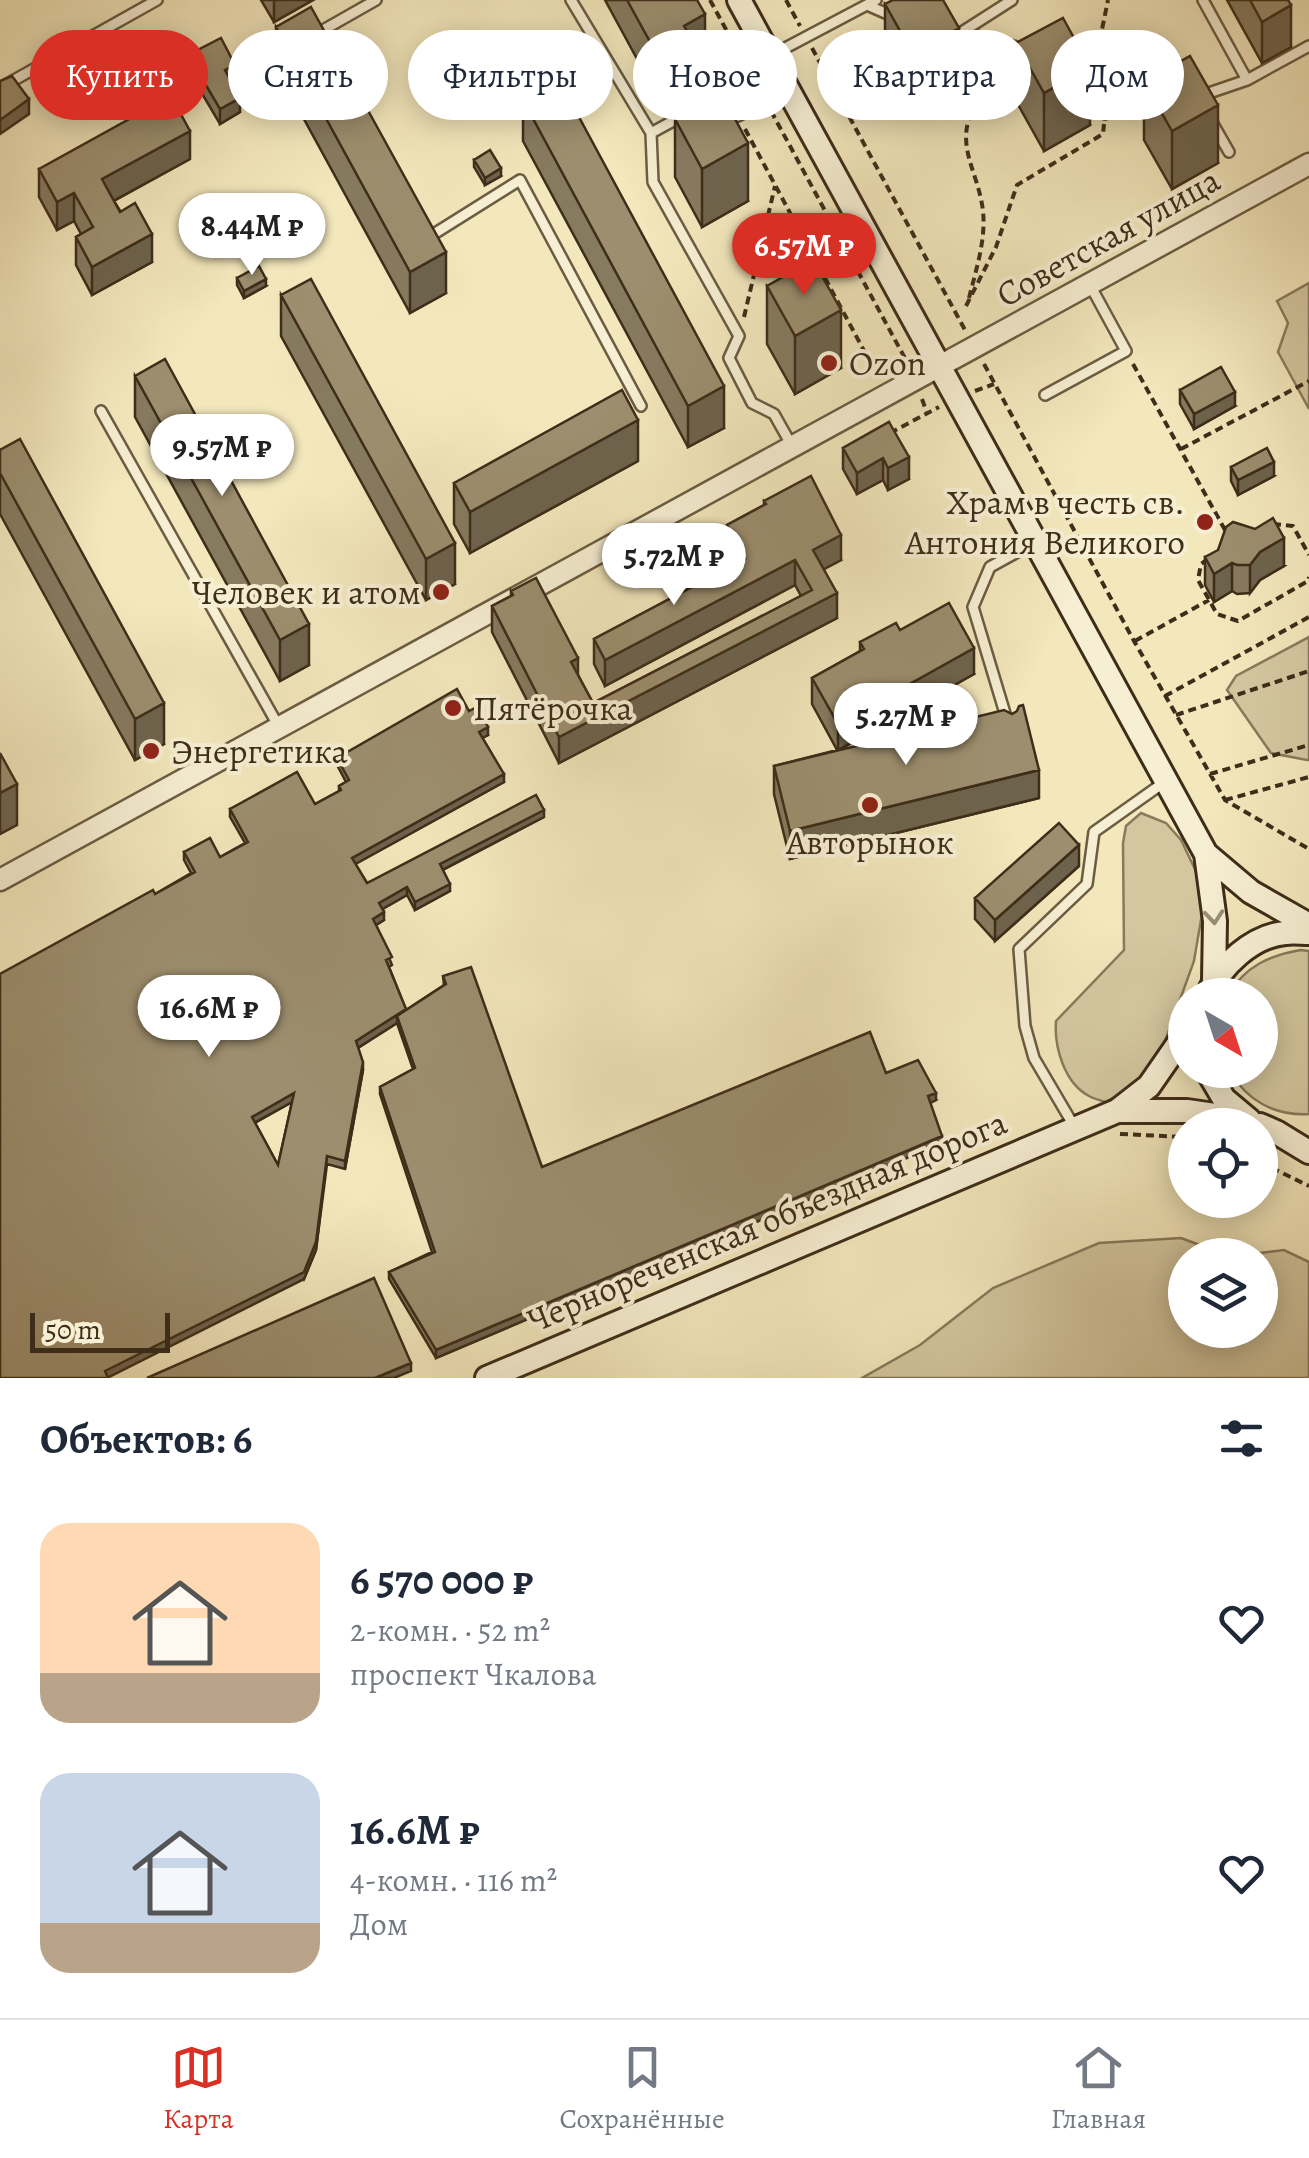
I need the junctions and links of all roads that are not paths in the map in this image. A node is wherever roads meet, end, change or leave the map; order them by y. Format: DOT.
graph roads {
  1 [pos="157,0"];
  2 [pos="376,0"];
  3 [pos="572,0"];
  4 [pos="739,0"];
  5 [pos="1012,0"];
  6 [pos="1203,0"];
  7 [pos="872,2"];
  8 [pos="900,18"];
  9 [pos="326,30"];
  10 [pos="755,30"];
  11 [pos="965,30"];
  12 [pos="797,42"];
  13 [pos="1309,46"];
  14 [pos="1031,50"];
  15 [pos="1038,52"];
  16 [pos="1247,80"];
  17 [pos="0,88"];
  18 [pos="797,107"];
  19 [pos="674,120"];
  20 [pos="651,133"];
  21 [pos="1230,152"];
  22 [pos="1309,164"];
  23 [pos="420,220"];
  24 [pos="428,237"];
  25 [pos="436,250"];
  26 [pos="1090,284"];
  27 [pos="939,368"];
  28 [pos="1045,395"];
  29 [pos="642,406"];
  30 [pos="102,412"];
  31 [pos="792,448"];
  32 [pos="1035,543"];
  33 [pos="279,727"];
  34 [pos="1011,734"];
  35 [pos="1166,781"];
  36 [pos="1206,854"];
  37 [pos="0,880"];
  38 [pos="1309,924"];
  39 [pos="1309,933"];
  40 [pos="1212,978"];
  41 [pos="1219,978"];
  42 [pos="1168,1059"];
  43 [pos="1217,1088"];
  44 [pos="1236,1108"];
  45 [pos="1168,1114"];
  46 [pos="1117,1122"];
  47 [pos="1278,1128"];
  48 [pos="1075,1129"];
  49 [pos="1309,1134"];
  50 [pos="1278,1135"];
  51 [pos="1309,1152"];
  52 [pos="486,1378"];
  1 -- 17 [label="lane"];
  2 -- 9 [label="lane"];
  3 -- 20 [label="lane"];
  4 -- 10 [label="main road"];
  5 -- 11 [label="lane"];
  6 -- 16 [label="lane"];
  7 -- 8 [label="lane"];
  7 -- 12 [label="lane"];
  13 -- 16 [label="lane"];
  14 -- 15 [label="lane"];
  16 -- 21 [label="lane"];
  18 -- 27 [label="main road"];
  19 -- 20 [label="lane"];
  20 -- 31 [label="lane"];
  22 -- 26 [label="street, Советская улица"];
  23 -- 24 [label="lane"];
  24 -- 25 [label="lane"];
  24 -- 29 [label="lane"];
  26 -- 27 [label="street, Советская улица"];
  26 -- 28 [label="lane"];
  27 -- 31 [label="street, Советская улица"];
  27 -- 32 [label="main road"];
  30 -- 33 [label="lane"];
  31 -- 33 [label="street, Советская улица"];
  32 -- 34 [label="lane"];
  32 -- 35 [label="main road"];
  33 -- 37 [label="street, Советская улица"];
  35 -- 36 [label="main road"];
  35 -- 48 [label="lane"];
  36 -- 38 [label="main road"];
  36 -- 40 [label="main road, one-way"];
  39 -- 41 [label="main road"];
  42 -- 46 [label="main road"];
  43 -- 44 [label="main road"];
  45 -- 46 [label="main road"];
  46 -- 48 [label="main road, Чернореченская объездная дорога"];
  47 -- 49 [label="main road"];
  48 -- 52 [label="main road, Чернореченская объездная дорога"];
  50 -- 51 [label="main road"];
}
